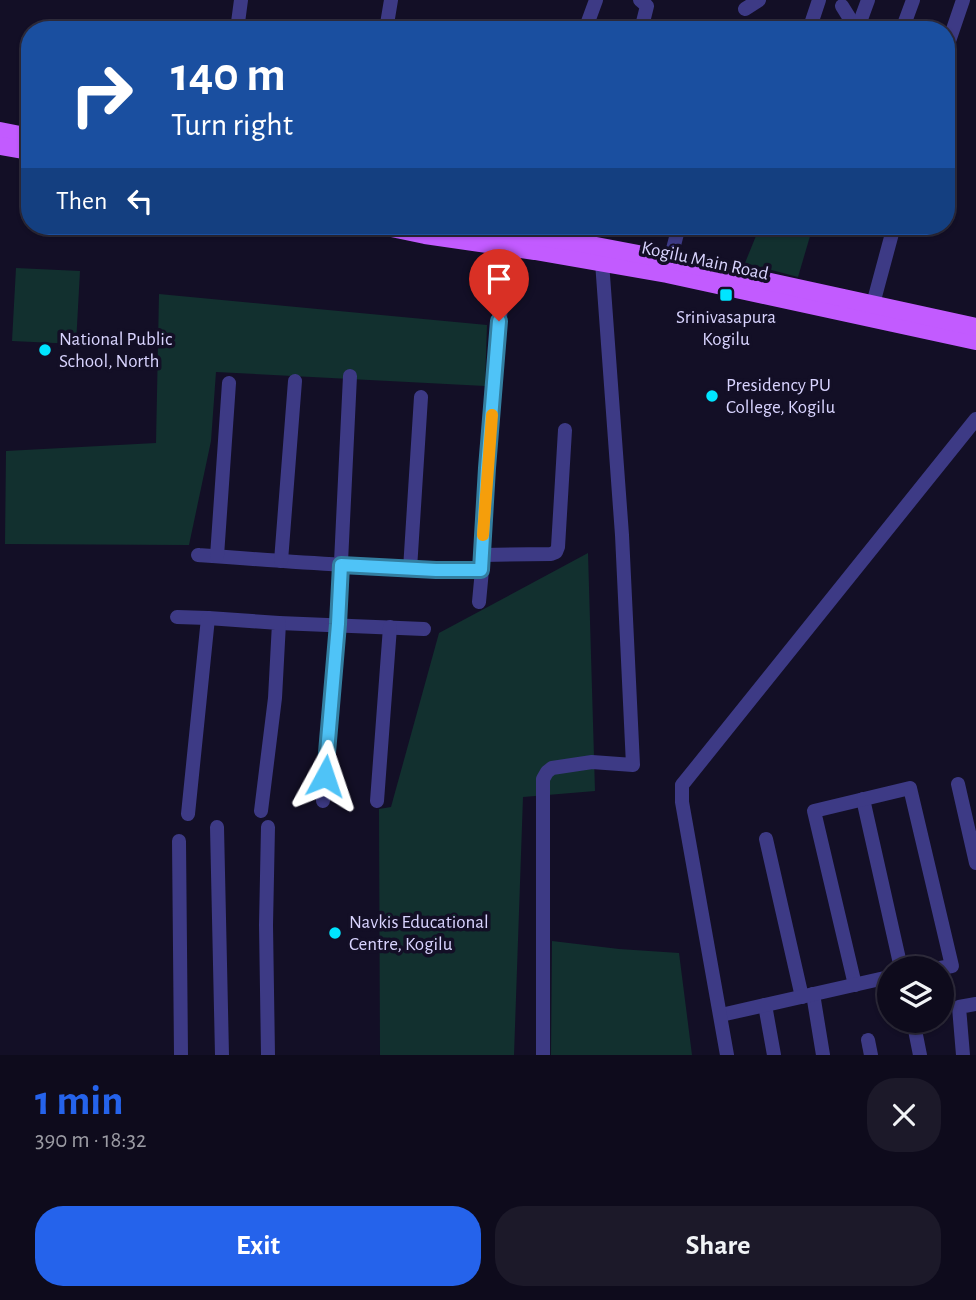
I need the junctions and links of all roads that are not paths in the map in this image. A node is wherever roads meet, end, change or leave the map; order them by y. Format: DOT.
graph roads {
  1 [pos="241,0"];
  2 [pos="391,0"];
  3 [pos="596,0"];
  4 [pos="640,0"];
  5 [pos="759,0"];
  6 [pos="868,0"];
  7 [pos="913,0"];
  8 [pos="963,0"];
  9 [pos="820,1"];
  10 [pos="842,6"];
  11 [pos="746,9"];
  12 [pos="238,21"];
  13 [pos="388,21"];
  14 [pos="588,21"];
  15 [pos="643,21"];
  16 [pos="812,21"];
  17 [pos="851,21"];
  18 [pos="860,21"];
  19 [pos="905,21"];
  20 [pos="955,24"];
  21 [pos="0,131"];
  22 [pos="21,135"];
  23 [pos="0,146"];
  24 [pos="21,150"];
  25 [pos="425,235"];
  26 [pos="488,235"];
  27 [pos="553,235"];
  28 [pos="578,235"];
  29 [pos="677,235"];
  30 [pos="892,235"];
  31 [pos="506,240"];
  32 [pos="602,262"];
  33 [pos="669,267"];
  34 [pos="873,304"];
  35 [pos="976,327"];
  36 [pos="976,341"];
  37 [pos="350,376"];
  38 [pos="295,381"];
  39 [pos="229,383"];
  40 [pos="421,397"];
  41 [pos="976,419"];
  42 [pos="565,430"];
  43 [pos="198,555"];
  44 [pos="482,555"];
  45 [pos="217,556"];
  46 [pos="281,561"];
  47 [pos="341,565"];
  48 [pos="410,569"];
  49 [pos="481,570"];
  50 [pos="479,602"];
  51 [pos="177,617"];
  52 [pos="208,618"];
  53 [pos="279,623"];
  54 [pos="338,624"];
  55 [pos="390,628"];
  56 [pos="424,629"];
  57 [pos="958,784"];
  58 [pos="863,799"];
  59 [pos="377,801"];
  60 [pos="323,802"];
  61 [pos="261,811"];
  62 [pos="188,814"];
  63 [pos="217,827"];
  64 [pos="268,827"];
  65 [pos="766,839"];
  66 [pos="179,841"];
  67 [pos="976,863"];
  68 [pos="898,956"];
  69 [pos="950,956"];
  70 [pos="877,980"];
  71 [pos="855,985"];
  72 [pos="807,996"];
  73 [pos="976,1004"];
  74 [pos="765,1005"];
  75 [pos="721,1015"];
  76 [pos="916,1033"];
  77 [pos="868,1040"];
  78 [pos="181,1055"];
  79 [pos="222,1055"];
  80 [pos="268,1055"];
  81 [pos="543,1055"];
  82 [pos="727,1055"];
  83 [pos="774,1055"];
  84 [pos="822,1055"];
  85 [pos="871,1055"];
  86 [pos="920,1055"];
  87 [pos="963,1055"];
  1 -- 12 [label="street"];
  2 -- 13 [label="street"];
  3 -- 14 [label="street"];
  4 -- 15 [label="street"];
  5 -- 11 [label="street"];
  6 -- 18 [label="street"];
  7 -- 19 [label="street"];
  8 -- 20 [label="street"];
  9 -- 16 [label="street"];
  10 -- 17 [label="street"];
  21 -- 22 [label="main road"];
  23 -- 24 [label="main road"];
  25 -- 31 [label="main road, Kogilu Main Road"];
  26 -- 31 [label="main road, Kogilu Main Road"];
  27 -- 31 [label="main road, Kogilu Main Road"];
  28 -- 33 [label="main road, Kogilu Main Road"];
  29 -- 33 [label="street"];
  30 -- 34 [label="street"];
  31 -- 32 [label="main road, Kogilu Main Road"];
  31 -- 44 [label="street"];
  32 -- 33 [label="main road, Kogilu Main Road"];
  32 -- 81 [label="street"];
  33 -- 34 [label="main road, Kogilu Main Road"];
  33 -- 36 [label="main road, Kogilu Main Road"];
  34 -- 35 [label="main road, Kogilu Main Road"];
  37 -- 47 [label="street"];
  38 -- 46 [label="street"];
  39 -- 45 [label="street"];
  40 -- 48 [label="street"];
  41 -- 75 [label="street"];
  42 -- 44 [label="street"];
  43 -- 45 [label="street"];
  44 -- 49 [label="street"];
  45 -- 46 [label="street"];
  46 -- 47 [label="street"];
  47 -- 48 [label="street"];
  47 -- 54 [label="street"];
  48 -- 49 [label="street"];
  49 -- 50 [label="street"];
  51 -- 52 [label="street"];
  52 -- 53 [label="street"];
  52 -- 62 [label="street"];
  53 -- 54 [label="street"];
  53 -- 61 [label="street"];
  54 -- 55 [label="street"];
  54 -- 60 [label="street"];
  55 -- 56 [label="street"];
  55 -- 59 [label="street"];
  57 -- 67 [label="street"];
  58 -- 68 [label="street"];
  58 -- 69 [label="street"];
  58 -- 71 [label="street"];
  63 -- 79 [label="street"];
  64 -- 80 [label="street"];
  65 -- 72 [label="street"];
  66 -- 78 [label="street"];
  70 -- 71 [label="street"];
  71 -- 72 [label="street"];
  72 -- 74 [label="street"];
  72 -- 84 [label="street"];
  73 -- 87 [label="street"];
  74 -- 75 [label="street"];
  74 -- 83 [label="street"];
  75 -- 82 [label="street"];
  76 -- 86 [label="street"];
  77 -- 85 [label="street"];
}
